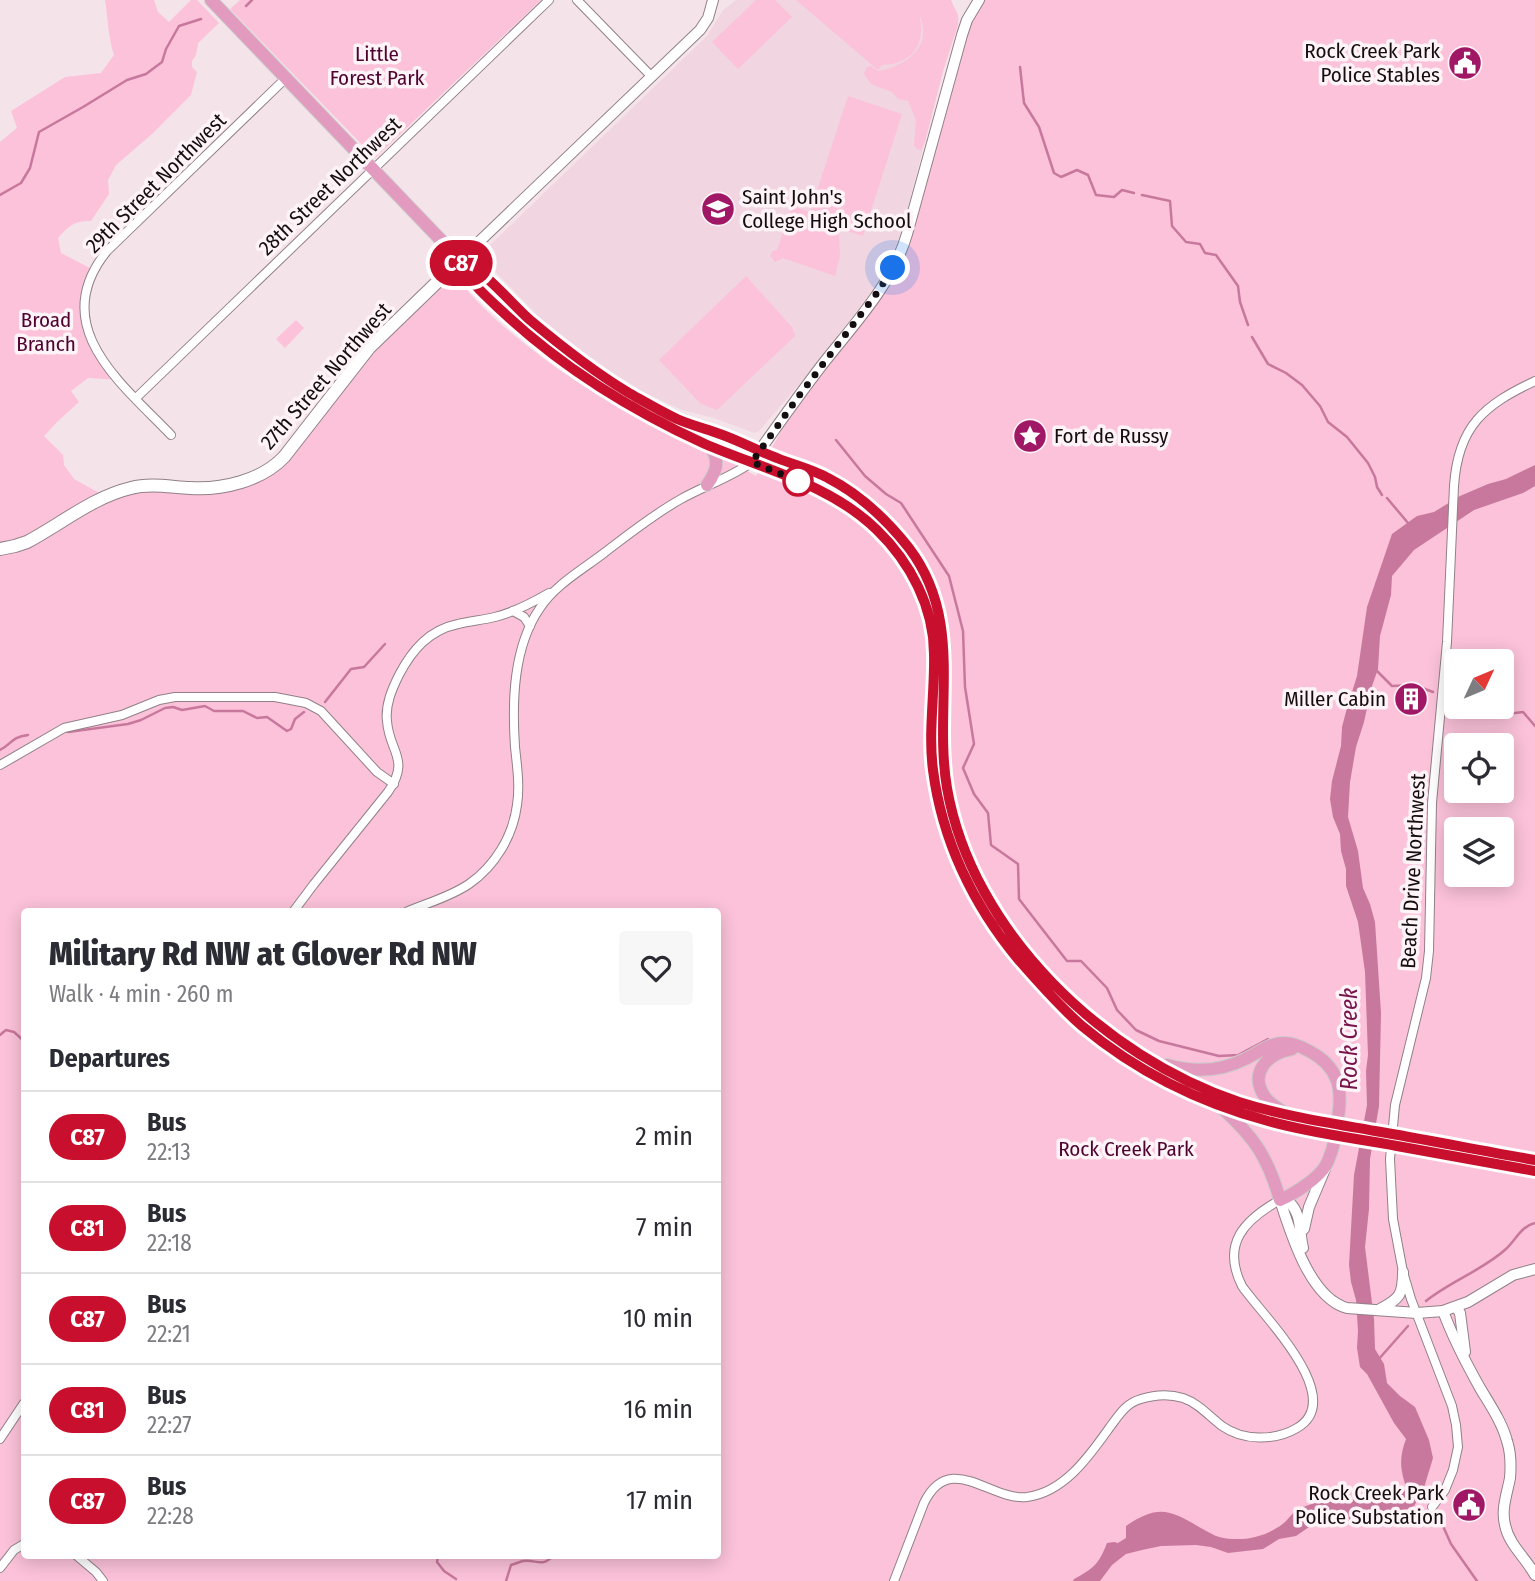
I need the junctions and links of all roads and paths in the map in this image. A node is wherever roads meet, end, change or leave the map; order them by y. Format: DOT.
graph roads {
  1 [pos="549,0"];
  2 [pos="577,0"];
  3 [pos="713,0"];
  4 [pos="979,0"];
  5 [pos="218,2"];
  6 [pos="652,76"];
  7 [pos="286,78"];
  8 [pos="373,169"];
  9 [pos="460,260"];
  10 [pos="1535,380"];
  11 [pos="136,398"];
  12 [pos="171,435"];
  13 [pos="707,445"];
  14 [pos="760,450"];
  15 [pos="752,462"];
  16 [pos="707,485"];
  17 [pos="0,549"];
  18 [pos="559,587"];
  19 [pos="513,611"];
  20 [pos="530,626"];
  21 [pos="0,765"];
  22 [pos="394,784"];
  23 [pos="296,908"];
  24 [pos="416,908"];
  25 [pos="1303,1048"];
  26 [pos="1153,1062"];
  27 [pos="1208,1101"];
  28 [pos="1288,1115"];
  29 [pos="1306,1124"];
  30 [pos="1421,1144"];
  31 [pos="1535,1160"];
  32 [pos="1326,1165"];
  33 [pos="1535,1171"];
  34 [pos="1280,1200"];
  35 [pos="1303,1248"];
  36 [pos="1305,1263"];
  37 [pos="1535,1269"];
  38 [pos="1403,1272"];
  39 [pos="1456,1307"];
  40 [pos="1380,1309"];
  41 [pos="1443,1311"];
  42 [pos="1417,1313"];
  43 [pos="1468,1365"];
  44 [pos="21,1408"];
  45 [pos="0,1439"];
  46 [pos="1432,1507"];
  47 [pos="21,1546"];
  48 [pos="80,1559"];
  49 [pos="0,1568"];
  50 [pos="1535,1575"];
  51 [pos="103,1581"];
  52 [pos="894,1581"];
  1 -- 8 [label="street, 28th Street Northwest"];
  2 -- 6 [label="street"];
  3 -- 6 [label="street, 27th Street Northwest"];
  4 -- 14 [label="street"];
  5 -- 7 [label="main road"];
  6 -- 9 [label="street, 27th Street Northwest"];
  7 -- 8 [label="main road"];
  7 -- 11 [label="street, 29th Street Northwest"];
  8 -- 9 [label="main road"];
  8 -- 11 [label="street, 28th Street Northwest"];
  9 -- 13 [label="main road"];
  9 -- 14 [label="main road"];
  9 -- 17 [label="main road, 27th Street Northwest"];
  10 -- 38 [label="street, Beach Drive Northwest"];
  11 -- 12 [label="street"];
  13 -- 15 [label="main road"];
  13 -- 16 [label="main road"];
  14 -- 15 [label="street"];
  14 -- 26 [label="main road"];
  15 -- 16 [label="street"];
  15 -- 27 [label="main road"];
  16 -- 18 [label="street"];
  18 -- 19 [label="street"];
  18 -- 20 [label="street"];
  19 -- 20 [label="street"];
  19 -- 22 [label="street"];
  20 -- 24 [label="street"];
  21 -- 22 [label="street"];
  22 -- 23 [label="street"];
  25 -- 26 [label="main road"];
  25 -- 28 [label="main road"];
  25 -- 32 [label="main road"];
  26 -- 28 [label="main road"];
  27 -- 29 [label="main road"];
  27 -- 34 [label="main road"];
  28 -- 29 [label="main road"];
  29 -- 30 [label="main road, bridge"];
  30 -- 31 [label="main road"];
  30 -- 33 [label="main road"];
  32 -- 34 [label="main road"];
  32 -- 35 [label="street"];
  34 -- 35 [label="street"];
  34 -- 36 [label="street"];
  34 -- 52 [label="street"];
  35 -- 36 [label="street"];
  36 -- 40 [label="street"];
  37 -- 39 [label="street"];
  38 -- 40 [label="street"];
  38 -- 42 [label="street, Beach Drive Northwest"];
  39 -- 41 [label="street"];
  39 -- 43 [label="street"];
  40 -- 42 [label="street"];
  41 -- 42 [label="street"];
  41 -- 43 [label="street"];
  42 -- 46 [label="street, Beach Drive Northwest"];
  43 -- 50 [label="street"];
  44 -- 45 [label="street"];
  47 -- 49 [label="street"];
  48 -- 51 [label="street"];
}
